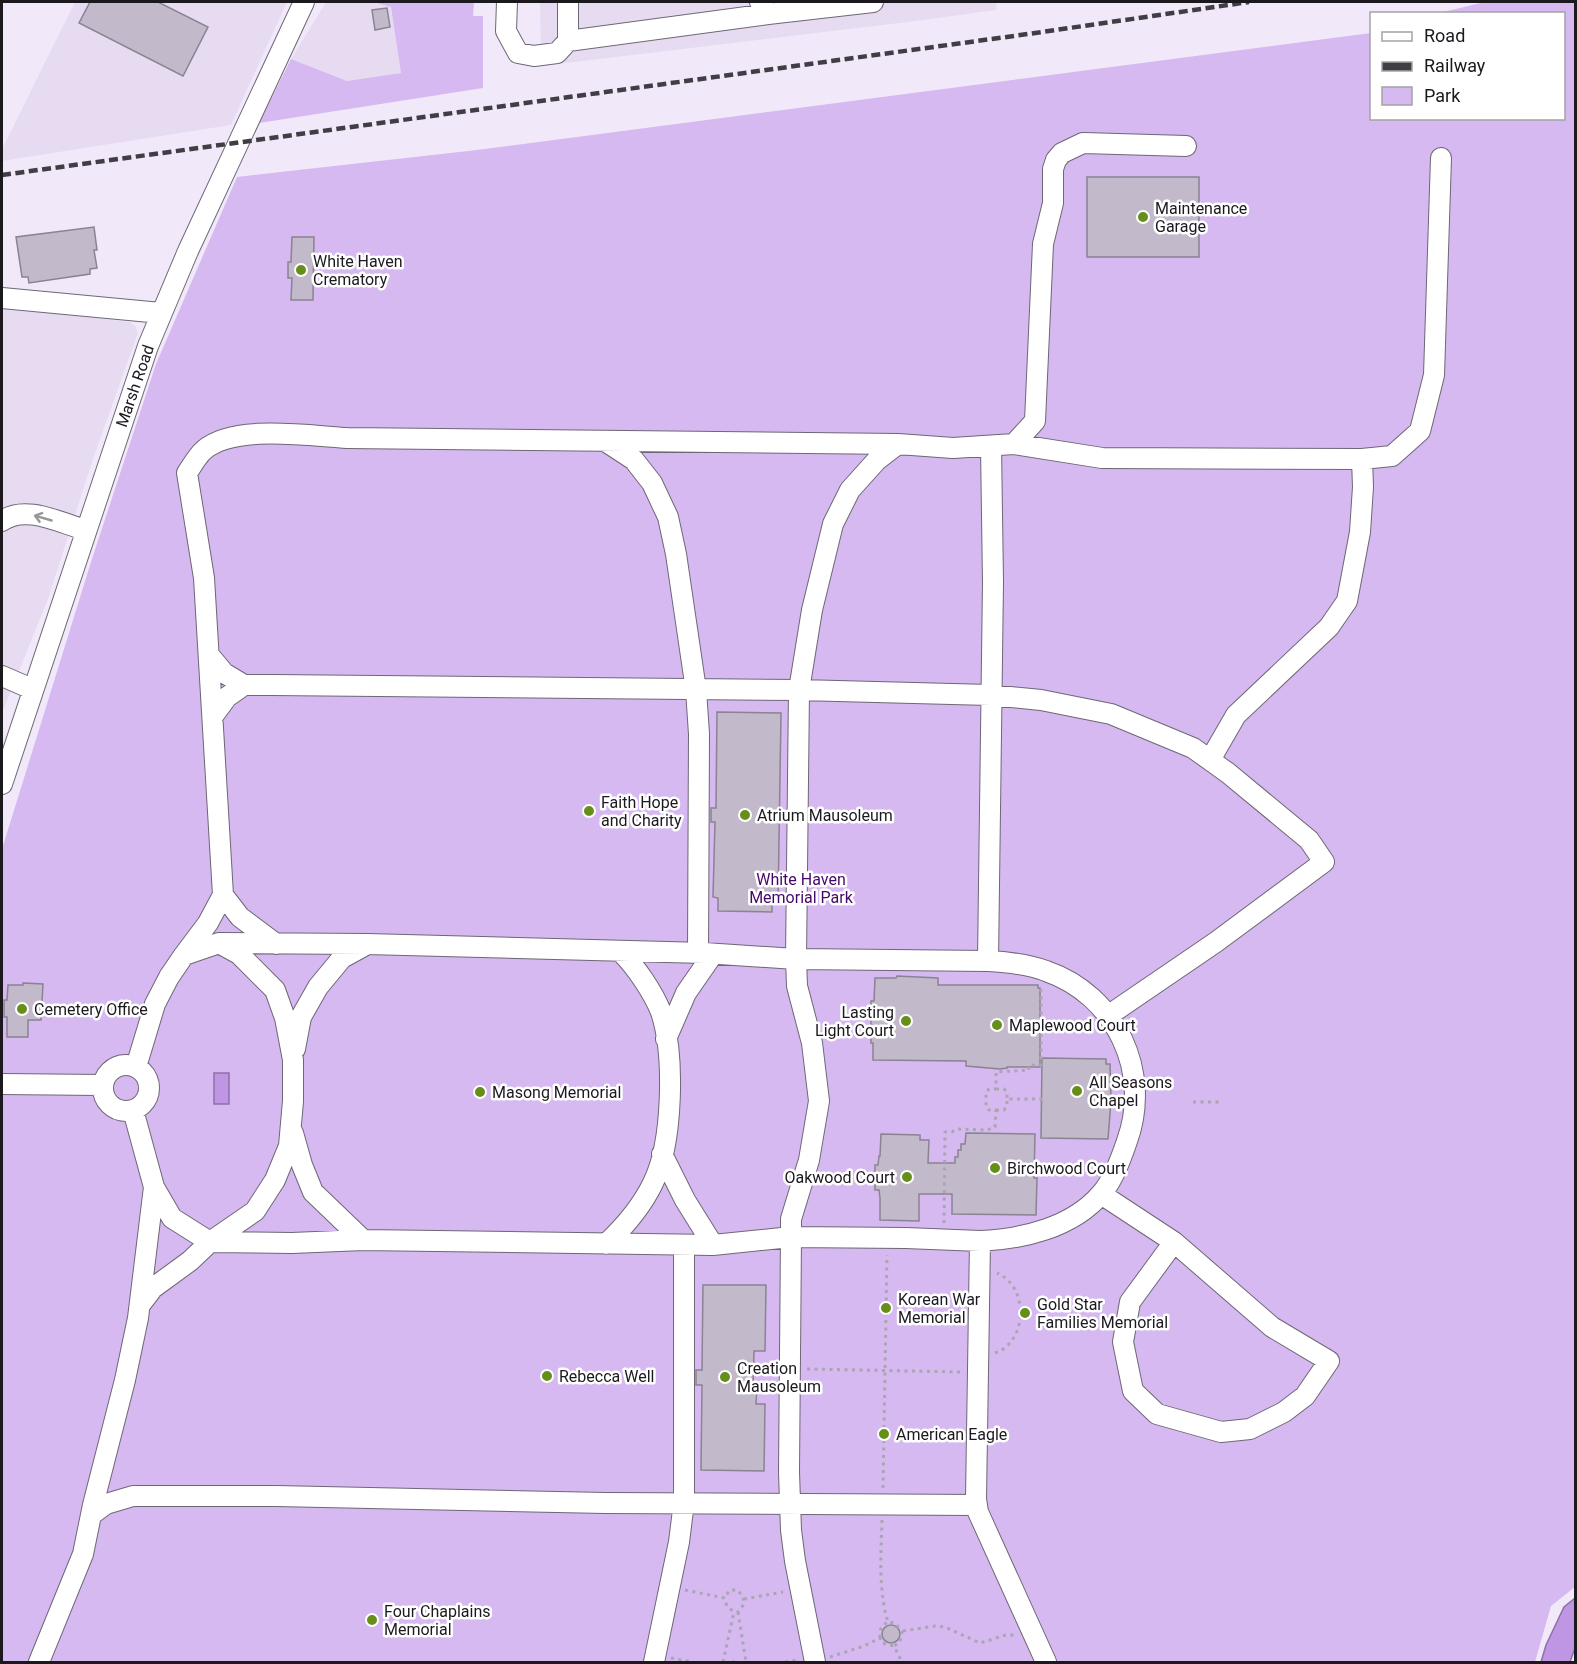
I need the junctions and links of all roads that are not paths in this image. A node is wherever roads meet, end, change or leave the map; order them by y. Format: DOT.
graph roads {
  1 [pos="507,2"];
  2 [pos="568,2"];
  3 [pos="873,2"];
  4 [pos="296,5"];
  5 [pos="817,5"];
  6 [pos="764,8"];
  7 [pos="568,41"];
  8 [pos="1186,146"];
  9 [pos="1441,158"];
  10 [pos="2,298"];
  11 [pos="161,313"];
  12 [pos="604,440"];
  13 [pos="898,444"];
  14 [pos="1014,444"];
  15 [pos="991,446"];
  16 [pos="1362,459"];
  17 [pos="2,521"];
  18 [pos="86,530"];
  19 [pos="209,655"];
  20 [pos="2,676"];
  21 [pos="244,685"];
  22 [pos="32,689"];
  23 [pos="696,690"];
  24 [pos="799,690"];
  25 [pos="990,694"];
  26 [pos="213,716"];
  27 [pos="1210,760"];
  28 [pos="2,784"];
  29 [pos="223,895"];
  30 [pos="219,943"];
  31 [pos="276,944"];
  32 [pos="367,944"];
  33 [pos="621,952"];
  34 [pos="705,954"];
  35 [pos="184,955"];
  36 [pos="796,959"];
  37 [pos="988,961"];
  38 [pos="1109,1015"];
  39 [pos="666,1039"];
  40 [pos="293,1060"];
  41 [pos="136,1067"];
  42 [pos="2,1084"];
  43 [pos="102,1085"];
  44 [pos="133,1110"];
  45 [pos="291,1125"];
  46 [pos="662,1155"];
  47 [pos="154,1187"];
  48 [pos="1101,1194"];
  49 [pos="791,1237"];
  50 [pos="363,1240"];
  51 [pos="980,1241"];
  52 [pos="210,1242"];
  53 [pos="1174,1242"];
  54 [pos="606,1244"];
  55 [pos="684,1245"];
  56 [pos="713,1245"];
  57 [pos="140,1305"];
  58 [pos="684,1502"];
  59 [pos="790,1503"];
  60 [pos="977,1505"];
  61 [pos="91,1515"];
  62 [pos="818,1660"];
  63 [pos="39,1662"];
  64 [pos="654,1662"];
  65 [pos="1046,1662"];
  1 -- 7 [label="street"];
  2 -- 7 [label="street"];
  3 -- 5 [label="street"];
  4 -- 11 [label="street, Marsh Road"];
  5 -- 6 [label="street"];
  6 -- 7 [label="street"];
  8 -- 14 [label="street"];
  9 -- 16 [label="street"];
  10 -- 11 [label="street"];
  11 -- 18 [label="street, Marsh Road"];
  12 -- 13 [label="street"];
  12 -- 19 [label="street"];
  12 -- 23 [label="street"];
  13 -- 15 [label="street"];
  13 -- 24 [label="street"];
  14 -- 15 [label="street"];
  14 -- 16 [label="street"];
  15 -- 25 [label="street"];
  16 -- 27 [label="street"];
  18 -- 17 [label="street, one-way"];
  18 -- 22 [label="street, Marsh Road"];
  19 -- 21 [label="street"];
  19 -- 26 [label="street"];
  20 -- 22 [label="street"];
  21 -- 23 [label="street"];
  21 -- 26 [label="street"];
  22 -- 28 [label="street, Marsh Road"];
  23 -- 24 [label="street"];
  23 -- 34 [label="street"];
  24 -- 25 [label="street"];
  24 -- 36 [label="street"];
  25 -- 27 [label="street"];
  25 -- 37 [label="street"];
  26 -- 29 [label="street"];
  27 -- 38 [label="street"];
  29 -- 31 [label="street"];
  29 -- 35 [label="street"];
  30 -- 31 [label="street"];
  30 -- 35 [label="street"];
  30 -- 40 [label="street"];
  31 -- 32 [label="street"];
  32 -- 33 [label="street"];
  32 -- 40 [label="street"];
  33 -- 34 [label="street"];
  33 -- 39 [label="street"];
  34 -- 36 [label="street"];
  34 -- 39 [label="street"];
  35 -- 41 [label="street"];
  36 -- 37 [label="street"];
  36 -- 49 [label="street"];
  37 -- 38 [label="street"];
  38 -- 48 [label="street"];
  39 -- 46 [label="street"];
  40 -- 45 [label="street"];
  41 -- 43 [label="street"];
  41 -- 44 [label="street"];
  42 -- 43 [label="street"];
  43 -- 44 [label="street"];
  44 -- 47 [label="street"];
  45 -- 50 [label="street"];
  45 -- 52 [label="street"];
  46 -- 54 [label="street"];
  46 -- 56 [label="street"];
  47 -- 52 [label="street"];
  47 -- 57 [label="street"];
  48 -- 51 [label="street"];
  48 -- 53 [label="street"];
  49 -- 51 [label="street"];
  49 -- 56 [label="street"];
  49 -- 59 [label="street"];
  50 -- 52 [label="street"];
  50 -- 54 [label="street"];
  51 -- 60 [label="street"];
  52 -- 57 [label="street"];
  53 -- 53 [label="street"];
  54 -- 55 [label="street"];
  55 -- 56 [label="street"];
  55 -- 58 [label="street"];
  57 -- 61 [label="street"];
  58 -- 59 [label="street"];
  58 -- 61 [label="street"];
  58 -- 64 [label="street"];
  59 -- 60 [label="street"];
  59 -- 62 [label="street"];
  60 -- 65 [label="street"];
  61 -- 63 [label="street"];
}
